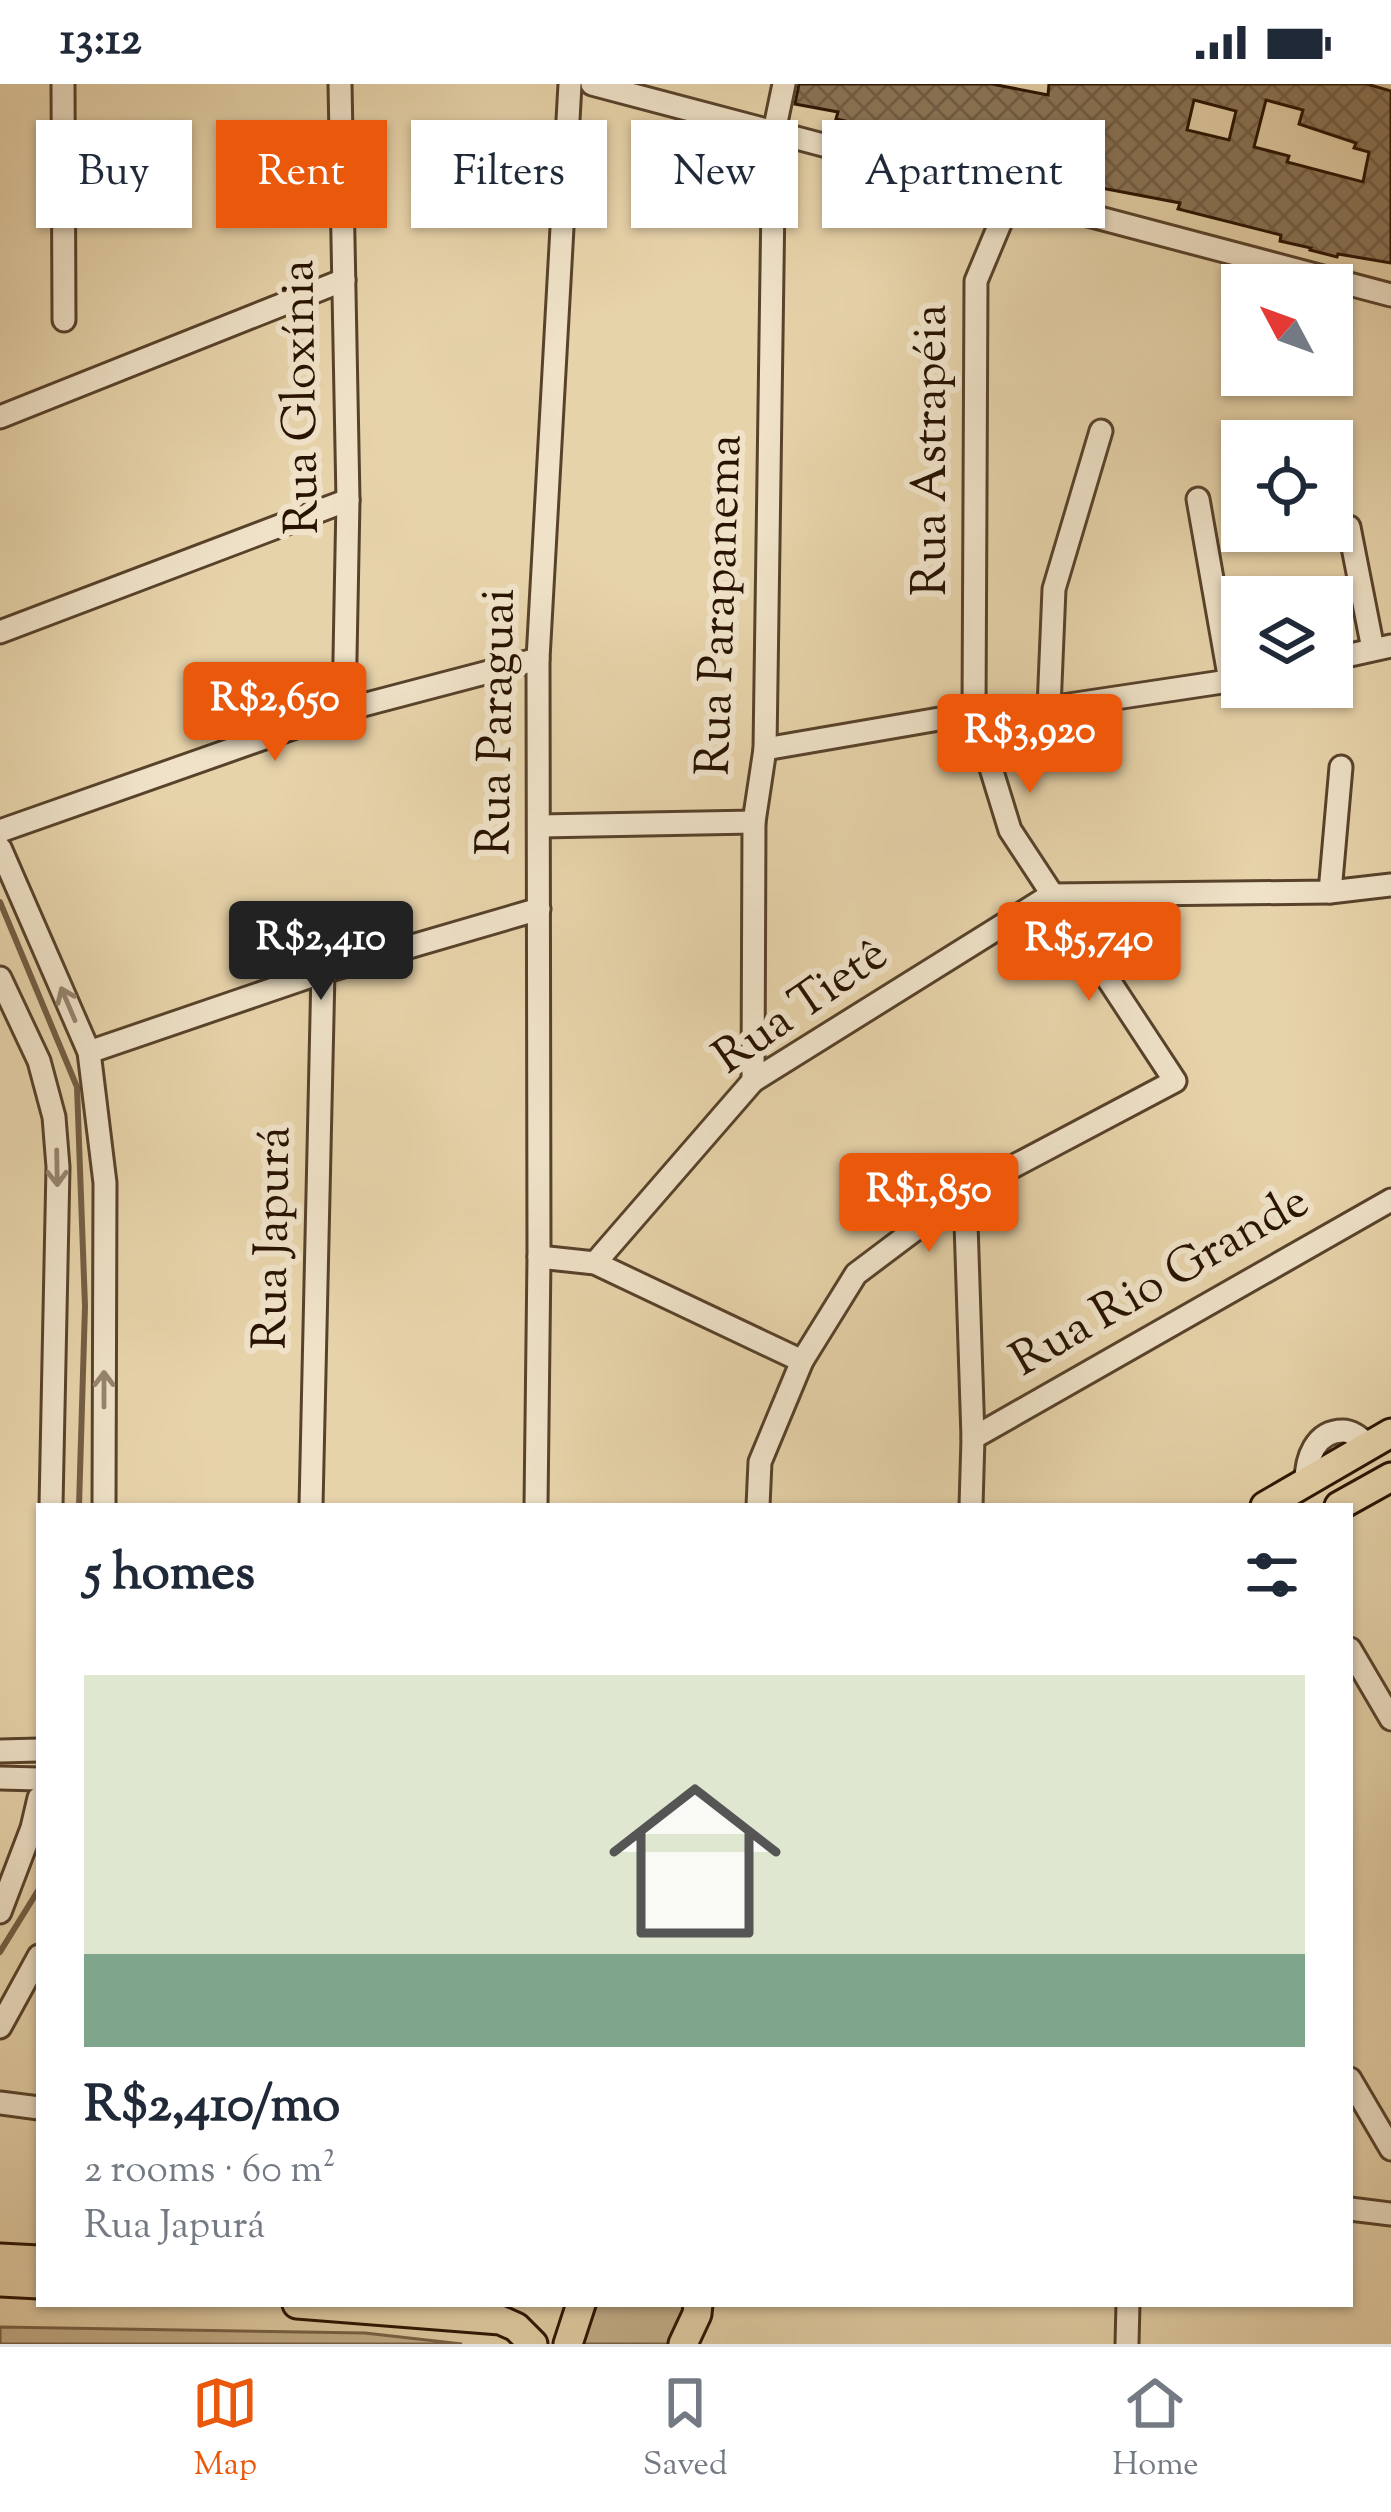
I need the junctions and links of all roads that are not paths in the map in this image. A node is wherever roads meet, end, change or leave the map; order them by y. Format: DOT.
graph roads {
  1 [pos="63,84"];
  2 [pos="340,84"];
  3 [pos="570,84"];
  4 [pos="592,84"];
  5 [pos="784,84"];
  6 [pos="728,120"];
  7 [pos="776,120"];
  8 [pos="1105,219"];
  9 [pos="773,228"];
  10 [pos="998,228"];
  11 [pos="344,280"];
  12 [pos="1391,295"];
  13 [pos="64,320"];
  14 [pos="0,417"];
  15 [pos="1101,431"];
  16 [pos="1198,499"];
  17 [pos="348,500"];
  18 [pos="1353,542"];
  19 [pos="1221,609"];
  20 [pos="0,632"];
  21 [pos="1382,648"];
  22 [pos="538,659"];
  23 [pos="1221,682"];
  24 [pos="1049,708"];
  25 [pos="344,710"];
  26 [pos="974,713"];
  27 [pos="765,749"];
  28 [pos="1341,767"];
  29 [pos="754,822"];
  30 [pos="540,826"];
  31 [pos="0,831"];
  32 [pos="0,848"];
  33 [pos="1391,885"];
  34 [pos="1330,892"];
  35 [pos="1051,895"];
  36 [pos="539,909"];
  37 [pos="323,972"];
  38 [pos="0,978"];
  39 [pos="88,1052"];
  40 [pos="753,1081"];
  41 [pos="965,1192"];
  42 [pos="1391,1200"];
  43 [pos="539,1257"];
  44 [pos="595,1263"];
  45 [pos="802,1361"];
  46 [pos="973,1438"];
  47 [pos="1380,1440"];
  48 [pos="1391,1477"];
  49 [pos="51,1503"];
  50 [pos="104,1503"];
  51 [pos="311,1503"];
  52 [pos="536,1503"];
  53 [pos="758,1503"];
  54 [pos="970,1503"];
  55 [pos="1270,1503"];
  56 [pos="1344,1503"];
  57 [pos="1353,1654"];
  58 [pos="1391,1719"];
  59 [pos="0,1750"];
  60 [pos="36,1750"];
  61 [pos="0,1778"];
  62 [pos="36,1779"];
  63 [pos="36,1811"];
  64 [pos="0,1912"];
  65 [pos="36,1961"];
  66 [pos="0,2027"];
  67 [pos="1353,2084"];
  68 [pos="0,2103"];
  69 [pos="36,2108"];
  70 [pos="1391,2149"];
  71 [pos="1353,2209"];
  72 [pos="1391,2214"];
  73 [pos="0,2258"];
  74 [pos="36,2260"];
  75 [pos="0,2282"];
  76 [pos="36,2284"];
  77 [pos="334,2307"];
  78 [pos="580,2307"];
  79 [pos="1128,2307"];
  80 [pos="697,2309"];
  81 [pos="533,2344"];
  82 [pos="568,2344"];
  83 [pos="683,2344"];
  84 [pos="705,2344"];
  85 [pos="1127,2344"];
  1 -- 13 [label="street"];
  2 -- 11 [label="street, Rua Gloxínia"];
  3 -- 22 [label="street, Rua Paraguai"];
  4 -- 6 [label="street"];
  5 -- 7 [label="street, Rua Parapanema"];
  8 -- 12 [label="street"];
  9 -- 27 [label="street, Rua Parapanema"];
  10 -- 26 [label="street, Rua Astrapéia"];
  11 -- 14 [label="street"];
  11 -- 17 [label="street, Rua Gloxínia"];
  15 -- 24 [label="street"];
  16 -- 19 [label="street"];
  17 -- 20 [label="street"];
  17 -- 25 [label="street, Rua Gloxínia"];
  18 -- 21 [label="street"];
  22 -- 25 [label="street"];
  22 -- 30 [label="street, Rua Paraguai"];
  23 -- 24 [label="street"];
  24 -- 26 [label="street"];
  25 -- 31 [label="street"];
  26 -- 27 [label="street"];
  26 -- 35 [label="street, Rua Astrapéia"];
  27 -- 29 [label="street, Rua Parapanema"];
  28 -- 34 [label="street"];
  29 -- 30 [label="street"];
  29 -- 40 [label="street, Rua Parapanema"];
  30 -- 36 [label="street, Rua Paraguai"];
  39 -- 32 [label="street, one-way"];
  33 -- 34 [label="street"];
  34 -- 35 [label="street"];
  35 -- 40 [label="street, Rua Tietê"];
  35 -- 41 [label="street, Rua Astrapéia"];
  36 -- 37 [label="street"];
  36 -- 43 [label="street, Rua Paraguai"];
  37 -- 39 [label="street"];
  37 -- 51 [label="street, Rua Japurá"];
  38 -- 49 [label="street, one-way"];
  50 -- 39 [label="street, one-way"];
  40 -- 44 [label="street, Rua Tietê"];
  41 -- 45 [label="street"];
  41 -- 46 [label="street"];
  42 -- 46 [label="street, Rua Rio Grande"];
  43 -- 44 [label="street"];
  43 -- 52 [label="street, Rua Paraguai"];
  44 -- 45 [label="street"];
  45 -- 53 [label="street"];
  46 -- 54 [label="street"];
  47 -- 55 [label="main road"];
  48 -- 56 [label="main road"];
  57 -- 58 [label="street"];
  59 -- 60 [label="street"];
  61 -- 62 [label="street"];
  63 -- 64 [label="street"];
  65 -- 66 [label="street"];
  67 -- 70 [label="street"];
  68 -- 69 [label="street"];
  71 -- 72 [label="street"];
  73 -- 74 [label="main road"];
  75 -- 76 [label="main road"];
  77 -- 81 [label="main road"];
  78 -- 82 [label="main road"];
  79 -- 85 [label="street"];
  80 -- 83 [label="main road"];
  80 -- 84 [label="street"];
}
